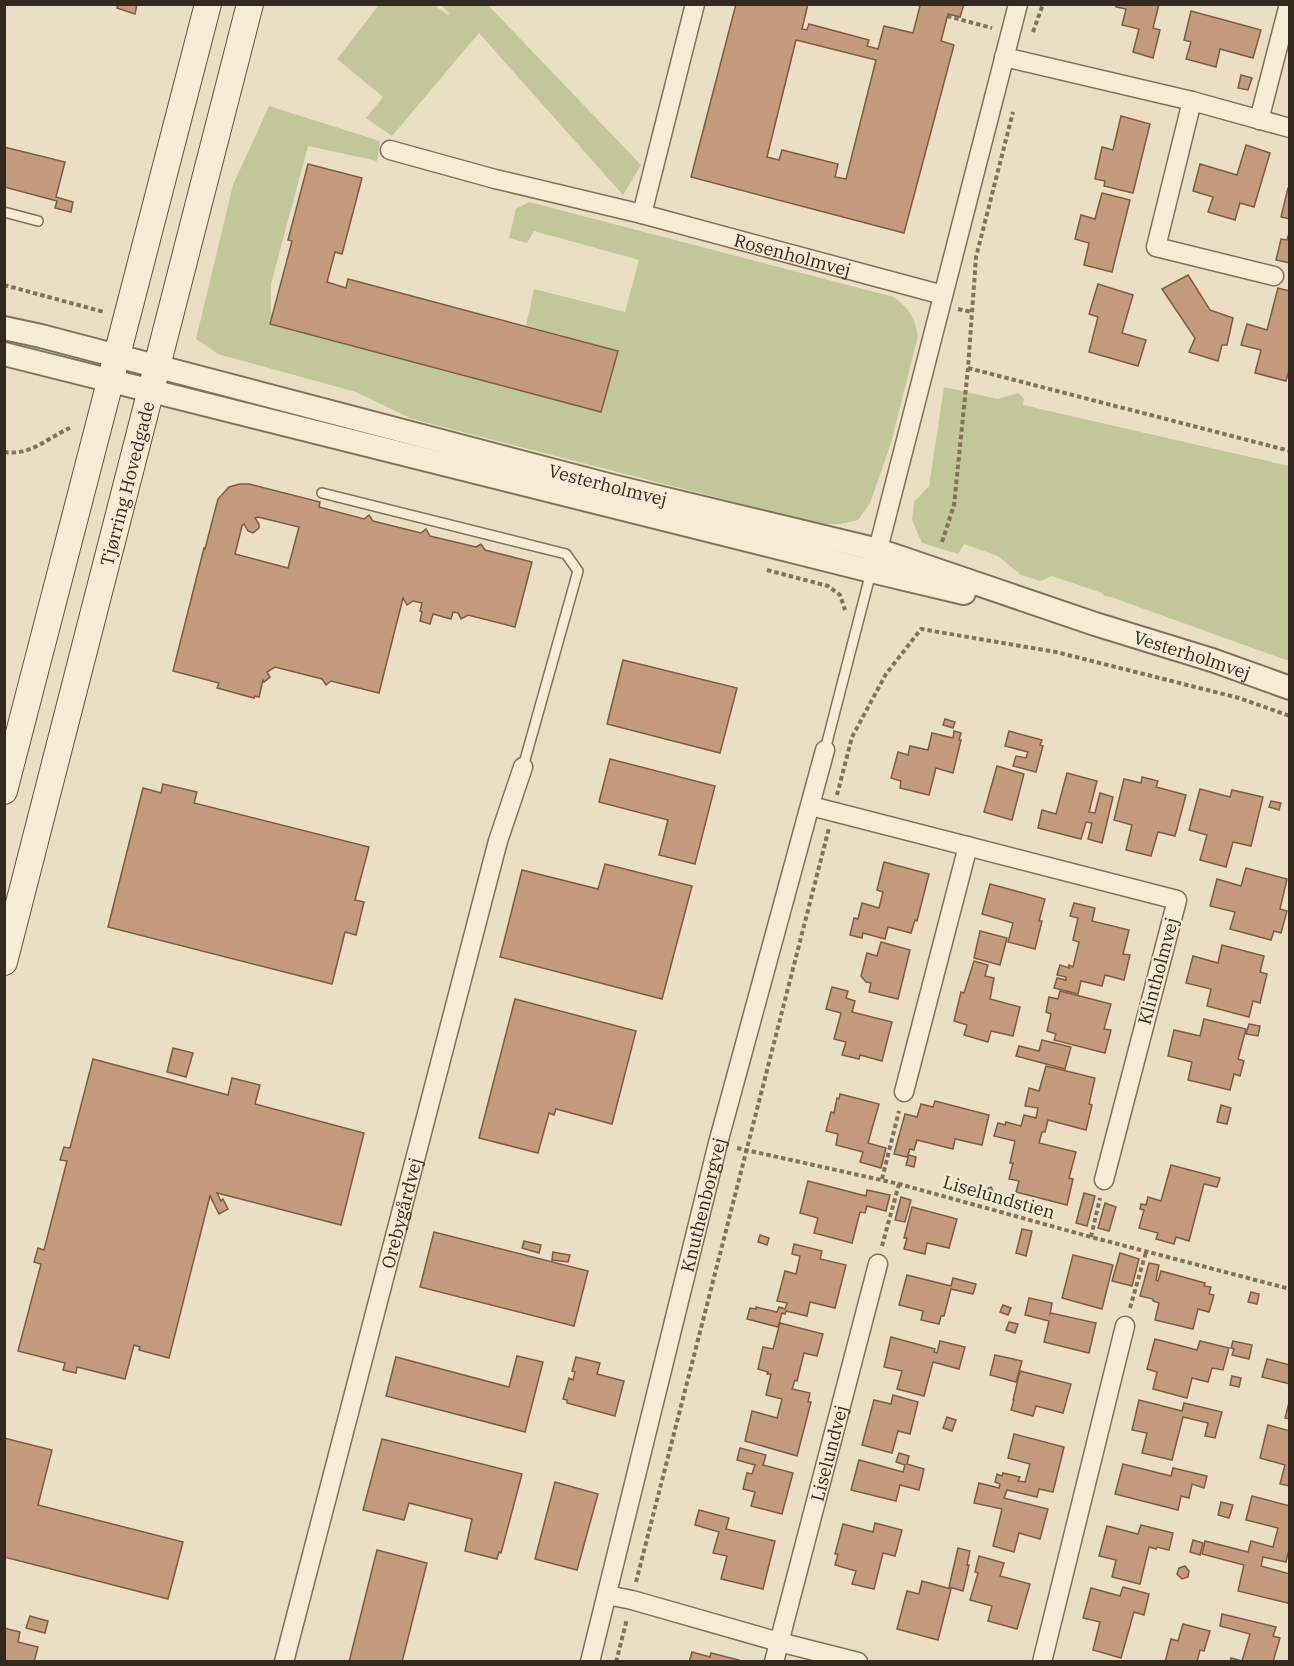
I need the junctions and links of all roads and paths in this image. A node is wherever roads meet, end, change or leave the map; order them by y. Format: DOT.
graph roads {
  1 [pos="208,4"];
  2 [pos="250,4"];
  3 [pos="695,4"];
  4 [pos="1018,4"];
  5 [pos="1043,4"];
  6 [pos="1286,5"];
  7 [pos="947,16"];
  8 [pos="1011,32"];
  9 [pos="1004,57"];
  10 [pos="1025,62"];
  11 [pos="1192,101"];
  12 [pos="1013,111"];
  13 [pos="1258,120"];
  14 [pos="1290,128"];
  15 [pos="390,150"];
  16 [pos="4,212"];
  17 [pos="642,214"];
  18 [pos="38,221"];
  19 [pos="1274,276"];
  20 [pos="4,285"];
  21 [pos="942,295"];
  22 [pos="125,326"];
  23 [pos="4,328"];
  24 [pos="4,354"];
  25 [pos="118,356"];
  26 [pos="968,368"];
  27 [pos="154,379"];
  28 [pos="111,381"];
  29 [pos="70,428"];
  30 [pos="1289,449"];
  31 [pos="4,452"];
  32 [pos="322,493"];
  33 [pos="942,542"];
  34 [pos="874,561"];
  35 [pos="759,568"];
  36 [pos="845,611"];
  37 [pos="1290,688"];
  38 [pos="1290,716"];
  39 [pos="825,750"];
  40 [pos="523,767"];
  41 [pos="4,791"];
  42 [pos="811,806"];
  43 [pos="833,811"];
  44 [pos="968,846"];
  45 [pos="4,962"];
  46 [pos="904,1092"];
  47 [pos="718,1143"];
  48 [pos="746,1150"];
  49 [pos="882,1179"];
  50 [pos="1104,1180"];
  51 [pos="899,1184"];
  52 [pos="1091,1237"];
  53 [pos="1146,1252"];
  54 [pos="878,1264"];
  55 [pos="1290,1289"];
  56 [pos="1125,1326"];
  57 [pos="607,1595"];
  58 [pos="632,1600"];
  59 [pos="779,1642"];
  60 [pos="284,1662"];
  61 [pos="590,1662"];
  62 [pos="616,1662"];
  63 [pos="774,1662"];
  64 [pos="858,1662"];
  65 [pos="1042,1662"];
  1 -- 22 [label="main road"];
  2 -- 27 [label="main road, Tjørring Hovedgade"];
  3 -- 17 [label="street"];
  4 -- 8 [label="street"];
  5 -- 10 [label="path"];
  6 -- 13 [label="street"];
  7 -- 8 [label="path"];
  8 -- 9 [label="street"];
  9 -- 10 [label="street"];
  9 -- 21 [label="street"];
  10 -- 11 [label="street"];
  11 -- 13 [label="street"];
  11 -- 19 [label="street"];
  12 -- 26 [label="path"];
  13 -- 14 [label="street"];
  15 -- 17 [label="street, Rosenholmvej"];
  16 -- 18 [label="lane"];
  17 -- 21 [label="street, Rosenholmvej"];
  20 -- 22 [label="path"];
  21 -- 34 [label="street"];
  22 -- 25 [label="main road"];
  23 -- 25 [label="street, Vesterholmvej"];
  24 -- 28 [label="street"];
  25 -- 27 [label="street, Vesterholmvej"];
  25 -- 28 [label="main road"];
  26 -- 30 [label="path"];
  26 -- 33 [label="path"];
  27 -- 28 [label="street"];
  27 -- 34 [label="street, Vesterholmvej"];
  27 -- 45 [label="main road, Tjørring Hovedgade"];
  28 -- 41 [label="main road"];
  29 -- 31 [label="path"];
  32 -- 40 [label="lane"];
  34 -- 37 [label="street, Vesterholmvej"];
  34 -- 39 [label="lane"];
  35 -- 36 [label="path"];
  38 -- 43 [label="path"];
  39 -- 42 [label="street, Knuthenborgvej"];
  40 -- 60 [label="street, Orebygårdvej"];
  42 -- 43 [label="street, Klintholmvej"];
  42 -- 47 [label="street, Knuthenborgvej"];
  43 -- 44 [label="street, Klintholmvej"];
  43 -- 48 [label="path"];
  44 -- 46 [label="street"];
  44 -- 50 [label="street, Klintholmvej"];
  46 -- 49 [label="path"];
  47 -- 48 [label="path, Liselundstien"];
  47 -- 57 [label="street, Knuthenborgvej"];
  48 -- 49 [label="path, Liselundstien"];
  48 -- 58 [label="path"];
  49 -- 51 [label="path, Liselundstien"];
  50 -- 52 [label="path"];
  51 -- 52 [label="path, Liselundstien"];
  51 -- 54 [label="path"];
  52 -- 53 [label="path, Liselundstien"];
  53 -- 55 [label="path, Liselundstien"];
  53 -- 56 [label="path"];
  54 -- 59 [label="street, Liselundvej"];
  56 -- 65 [label="street"];
  57 -- 58 [label="street"];
  57 -- 61 [label="street, Knuthenborgvej"];
  58 -- 59 [label="street"];
  58 -- 62 [label="path"];
  59 -- 63 [label="street, Liselundvej"];
  59 -- 64 [label="street"];
}
